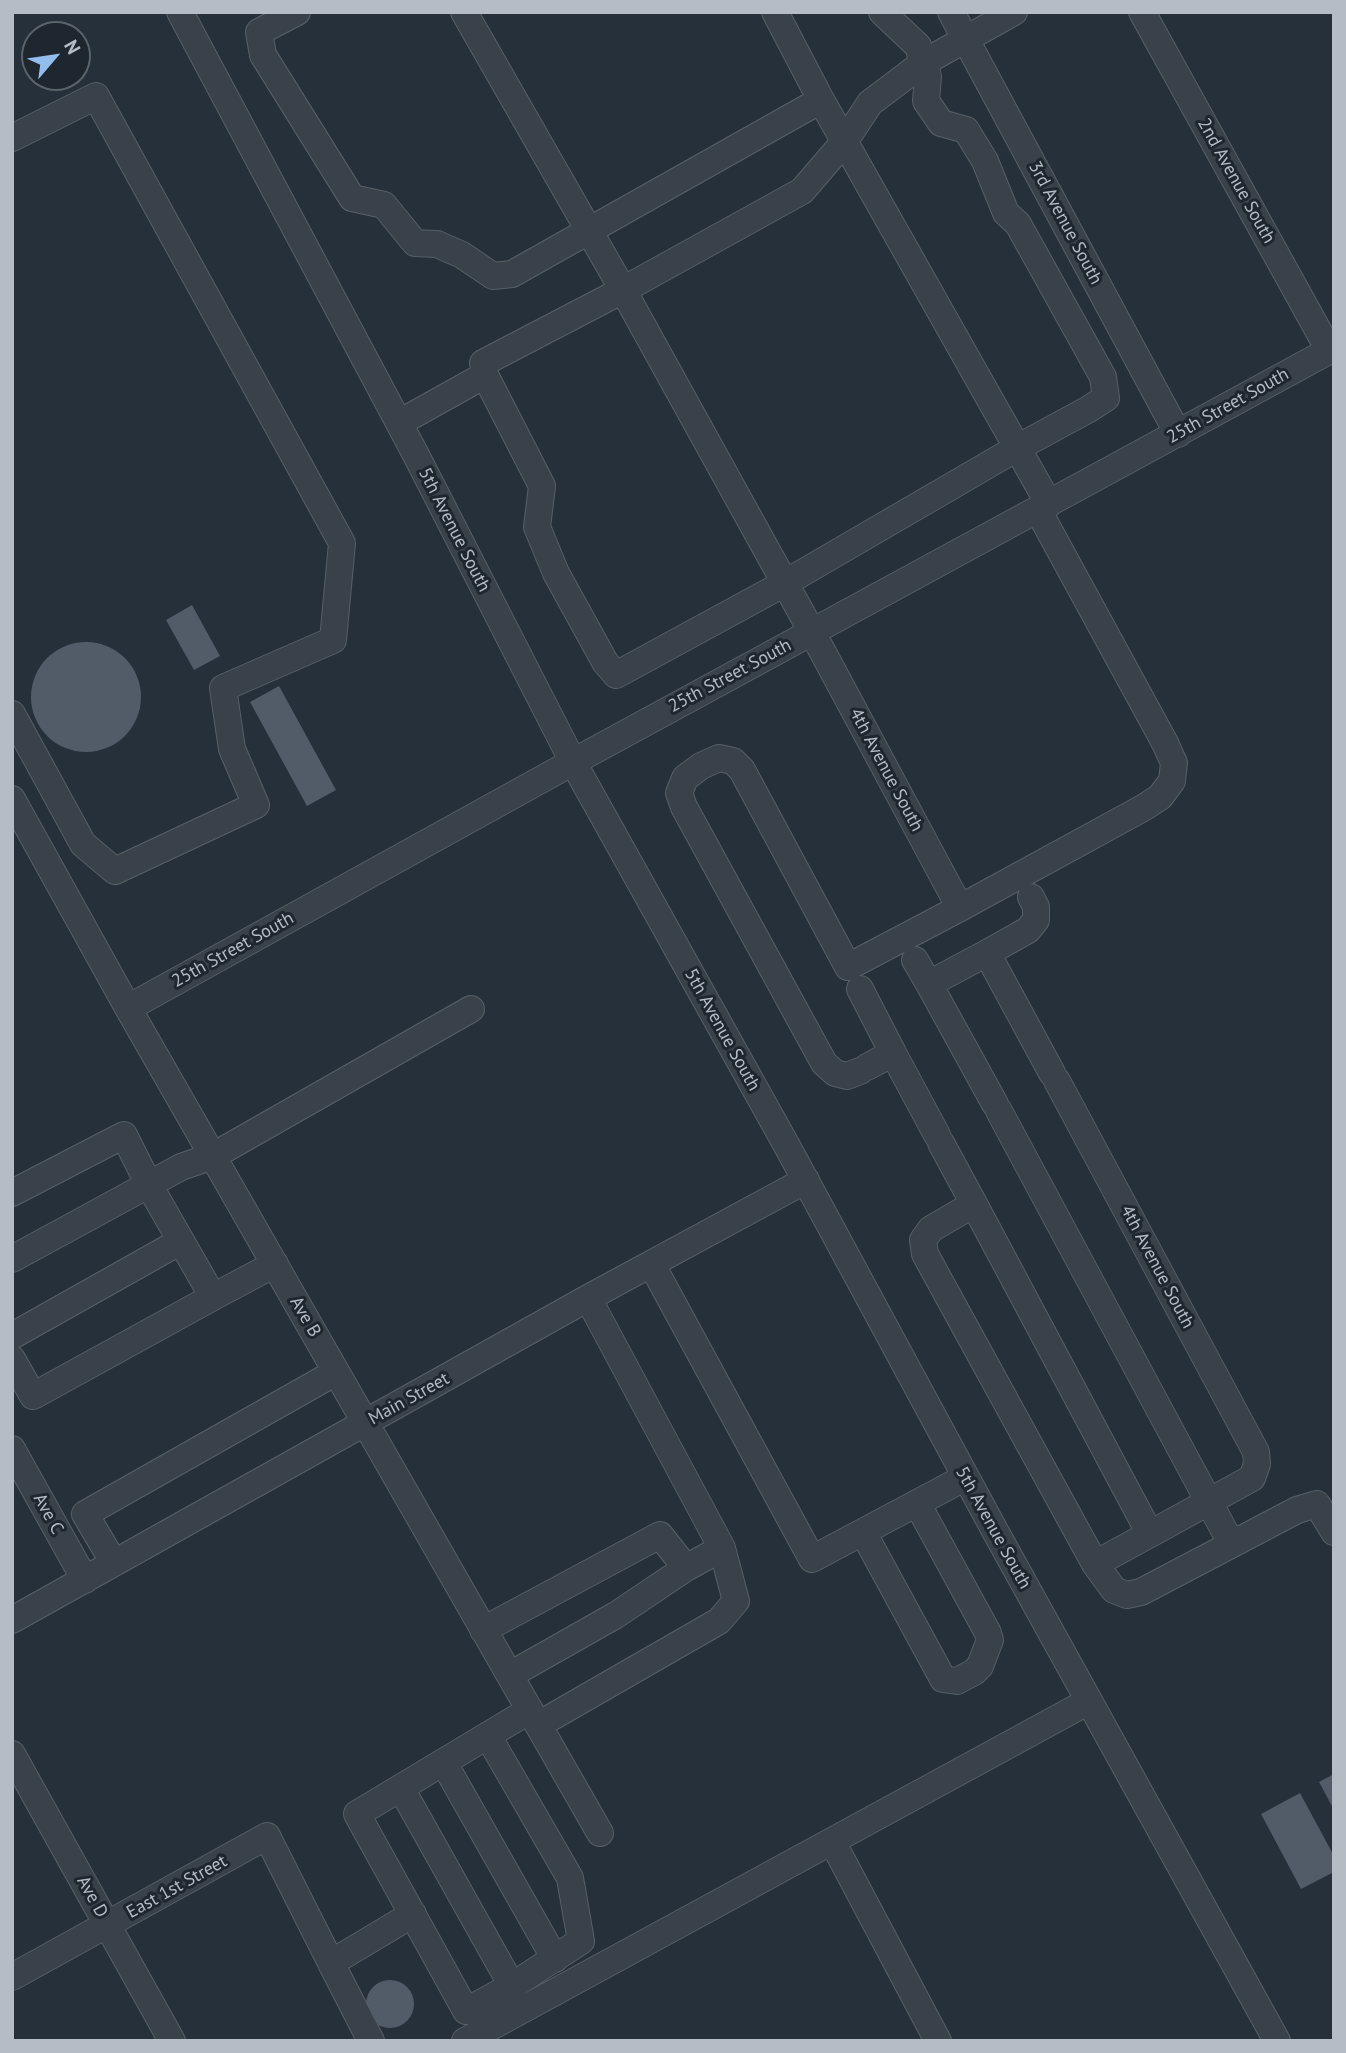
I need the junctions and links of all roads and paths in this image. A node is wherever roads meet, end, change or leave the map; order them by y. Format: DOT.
graph roads {
  1 [pos="297,12"];
  2 [pos="464,12"];
  3 [pos="775,12"];
  4 [pos="882,12"];
  5 [pos="951,12"];
  6 [pos="1014,12"];
  7 [pos="1142,12"];
  8 [pos="183,13"];
  9 [pos="966,39"];
  10 [pos="923,63"];
  11 [pos="821,100"];
  12 [pos="12,138"];
  13 [pos="845,141"];
  14 [pos="589,231"];
  15 [pos="622,290"];
  16 [pos="1331,349"];
  17 [pos="485,375"];
  18 [pos="399,423"];
  19 [pos="1178,434"];
  20 [pos="1017,448"];
  21 [pos="1043,507"];
  22 [pos="785,583"];
  23 [pos="812,632"];
  24 [pos="12,714"];
  25 [pos="573,762"];
  26 [pos="12,799"];
  27 [pos="1027,887"];
  28 [pos="960,908"];
  29 [pos="909,951"];
  30 [pos="987,953"];
  31 [pos="855,979"];
  32 [pos="929,984"];
  33 [pos="128,1008"];
  34 [pos="471,1009"];
  35 [pos="893,1053"];
  36 [pos="213,1156"];
  37 [pos="806,1180"];
  38 [pos="149,1185"];
  39 [pos="12,1193"];
  40 [pos="974,1204"];
  41 [pos="181,1241"];
  42 [pos="12,1259"];
  43 [pos="275,1264"];
  44 [pos="653,1265"];
  45 [pos="213,1297"];
  46 [pos="588,1298"];
  47 [pos="12,1336"];
  48 [pos="12,1359"];
  49 [pos="337,1372"];
  50 [pos="23,1402"];
  51 [pos="366,1423"];
  52 [pos="12,1448"];
  53 [pos="966,1477"];
  54 [pos="917,1503"];
  55 [pos="1208,1503"];
  56 [pos="85,1514"];
  57 [pos="57,1529"];
  58 [pos="863,1532"];
  59 [pos="1334,1532"];
  60 [pos="1150,1534"];
  61 [pos="1231,1543"];
  62 [pos="722,1548"];
  63 [pos="114,1563"];
  64 [pos="1095,1564"];
  65 [pos="686,1568"];
  66 [pos="85,1580"];
  67 [pos="12,1620"];
  68 [pos="483,1630"];
  69 [pos="510,1675"];
  70 [pos="1089,1701"];
  71 [pos="534,1717"];
  72 [pos="488,1736"];
  73 [pos="12,1754"];
  74 [pos="444,1763"];
  75 [pos="401,1788"];
  76 [pos="600,1833"];
  77 [pos="832,1841"];
  78 [pos="413,1914"];
  79 [pos="107,1925"];
  80 [pos="555,1959"];
  81 [pos="331,1963"];
  82 [pos="12,1978"];
  83 [pos="512,1986"];
  84 [pos="172,2041"];
  85 [pos="371,2041"];
  86 [pos="465,2041"];
  87 [pos="938,2041"];
  88 [pos="1277,2041"];
  1 -- 14 [label="street"];
  2 -- 14 [label="street, 4th Avenue South"];
  3 -- 11 [label="street"];
  4 -- 10 [label="street"];
  5 -- 9 [label="street, 3rd Avenue South"];
  6 -- 9 [label="street"];
  7 -- 16 [label="street, 2nd Avenue South"];
  8 -- 18 [label="street, 5th Avenue South"];
  9 -- 10 [label="street"];
  9 -- 19 [label="street, 3rd Avenue South"];
  10 -- 13 [label="street"];
  10 -- 20 [label="street"];
  11 -- 13 [label="street"];
  11 -- 14 [label="street"];
  12 -- 24 [label="street"];
  13 -- 15 [label="street"];
  13 -- 20 [label="street"];
  14 -- 15 [label="street, 4th Avenue South"];
  15 -- 17 [label="street"];
  15 -- 22 [label="street, 4th Avenue South"];
  16 -- 19 [label="street, 25th Street South"];
  17 -- 18 [label="street"];
  17 -- 22 [label="street"];
  18 -- 25 [label="street, 5th Avenue South"];
  19 -- 21 [label="street, 25th Street South"];
  20 -- 21 [label="street"];
  20 -- 22 [label="street"];
  21 -- 23 [label="street, 25th Street South"];
  21 -- 27 [label="street"];
  22 -- 23 [label="street, 4th Avenue South"];
  23 -- 25 [label="street, 25th Street South"];
  23 -- 28 [label="street, 4th Avenue South"];
  25 -- 33 [label="street, 25th Street South"];
  25 -- 37 [label="street, 5th Avenue South"];
  26 -- 33 [label="street, Ave B"];
  27 -- 28 [label="street"];
  27 -- 30 [label="street"];
  28 -- 29 [label="street"];
  29 -- 31 [label="street"];
  29 -- 32 [label="street"];
  30 -- 32 [label="street"];
  30 -- 55 [label="street, 4th Avenue South"];
  31 -- 35 [label="street"];
  31 -- 35 [label="street"];
  32 -- 55 [label="street"];
  33 -- 36 [label="street, Ave B"];
  34 -- 36 [label="street"];
  35 -- 40 [label="street"];
  36 -- 38 [label="street"];
  36 -- 43 [label="street, Ave B"];
  37 -- 44 [label="street, Main Street"];
  37 -- 53 [label="street, 5th Avenue South"];
  38 -- 39 [label="street"];
  38 -- 41 [label="street"];
  38 -- 42 [label="street"];
  40 -- 60 [label="street"];
  40 -- 64 [label="street"];
  41 -- 45 [label="street"];
  41 -- 47 [label="street"];
  43 -- 45 [label="street"];
  43 -- 49 [label="street, Ave B"];
  44 -- 46 [label="street, Main Street"];
  44 -- 58 [label="street"];
  45 -- 50 [label="street"];
  46 -- 51 [label="street, Main Street"];
  46 -- 62 [label="street"];
  48 -- 50 [label="street"];
  49 -- 51 [label="street, Ave B"];
  49 -- 56 [label="street"];
  51 -- 63 [label="street, Main Street"];
  51 -- 68 [label="street, Ave B"];
  52 -- 57 [label="street, Ave C"];
  53 -- 54 [label="street"];
  53 -- 70 [label="street, 5th Avenue South"];
  54 -- 58 [label="street"];
  54 -- 58 [label="street"];
  55 -- 60 [label="street"];
  55 -- 61 [label="street"];
  56 -- 57 [label="street"];
  56 -- 63 [label="street"];
  57 -- 66 [label="street, Ave C"];
  59 -- 61 [label="street"];
  60 -- 64 [label="street"];
  61 -- 64 [label="street"];
  62 -- 65 [label="street"];
  62 -- 71 [label="street"];
  63 -- 66 [label="street, Main Street"];
  65 -- 68 [label="street"];
  65 -- 69 [label="street"];
  66 -- 67 [label="street, Main Street"];
  68 -- 69 [label="street, Ave B"];
  69 -- 71 [label="street, Ave B"];
  70 -- 77 [label="street"];
  70 -- 88 [label="street, 5th Avenue South"];
  71 -- 72 [label="street"];
  71 -- 76 [label="street, Ave B"];
  72 -- 74 [label="street"];
  72 -- 80 [label="street"];
  73 -- 79 [label="street, Ave D"];
  74 -- 75 [label="street"];
  74 -- 80 [label="street"];
  75 -- 78 [label="street"];
  75 -- 83 [label="street"];
  77 -- 86 [label="street"];
  77 -- 87 [label="street"];
  78 -- 81 [label="street"];
  78 -- 83 [label="street"];
  79 -- 81 [label="street, East 1st Street"];
  79 -- 82 [label="street, East 1st Street"];
  79 -- 84 [label="street, Ave D"];
  80 -- 83 [label="street"];
  81 -- 85 [label="street"];
}
